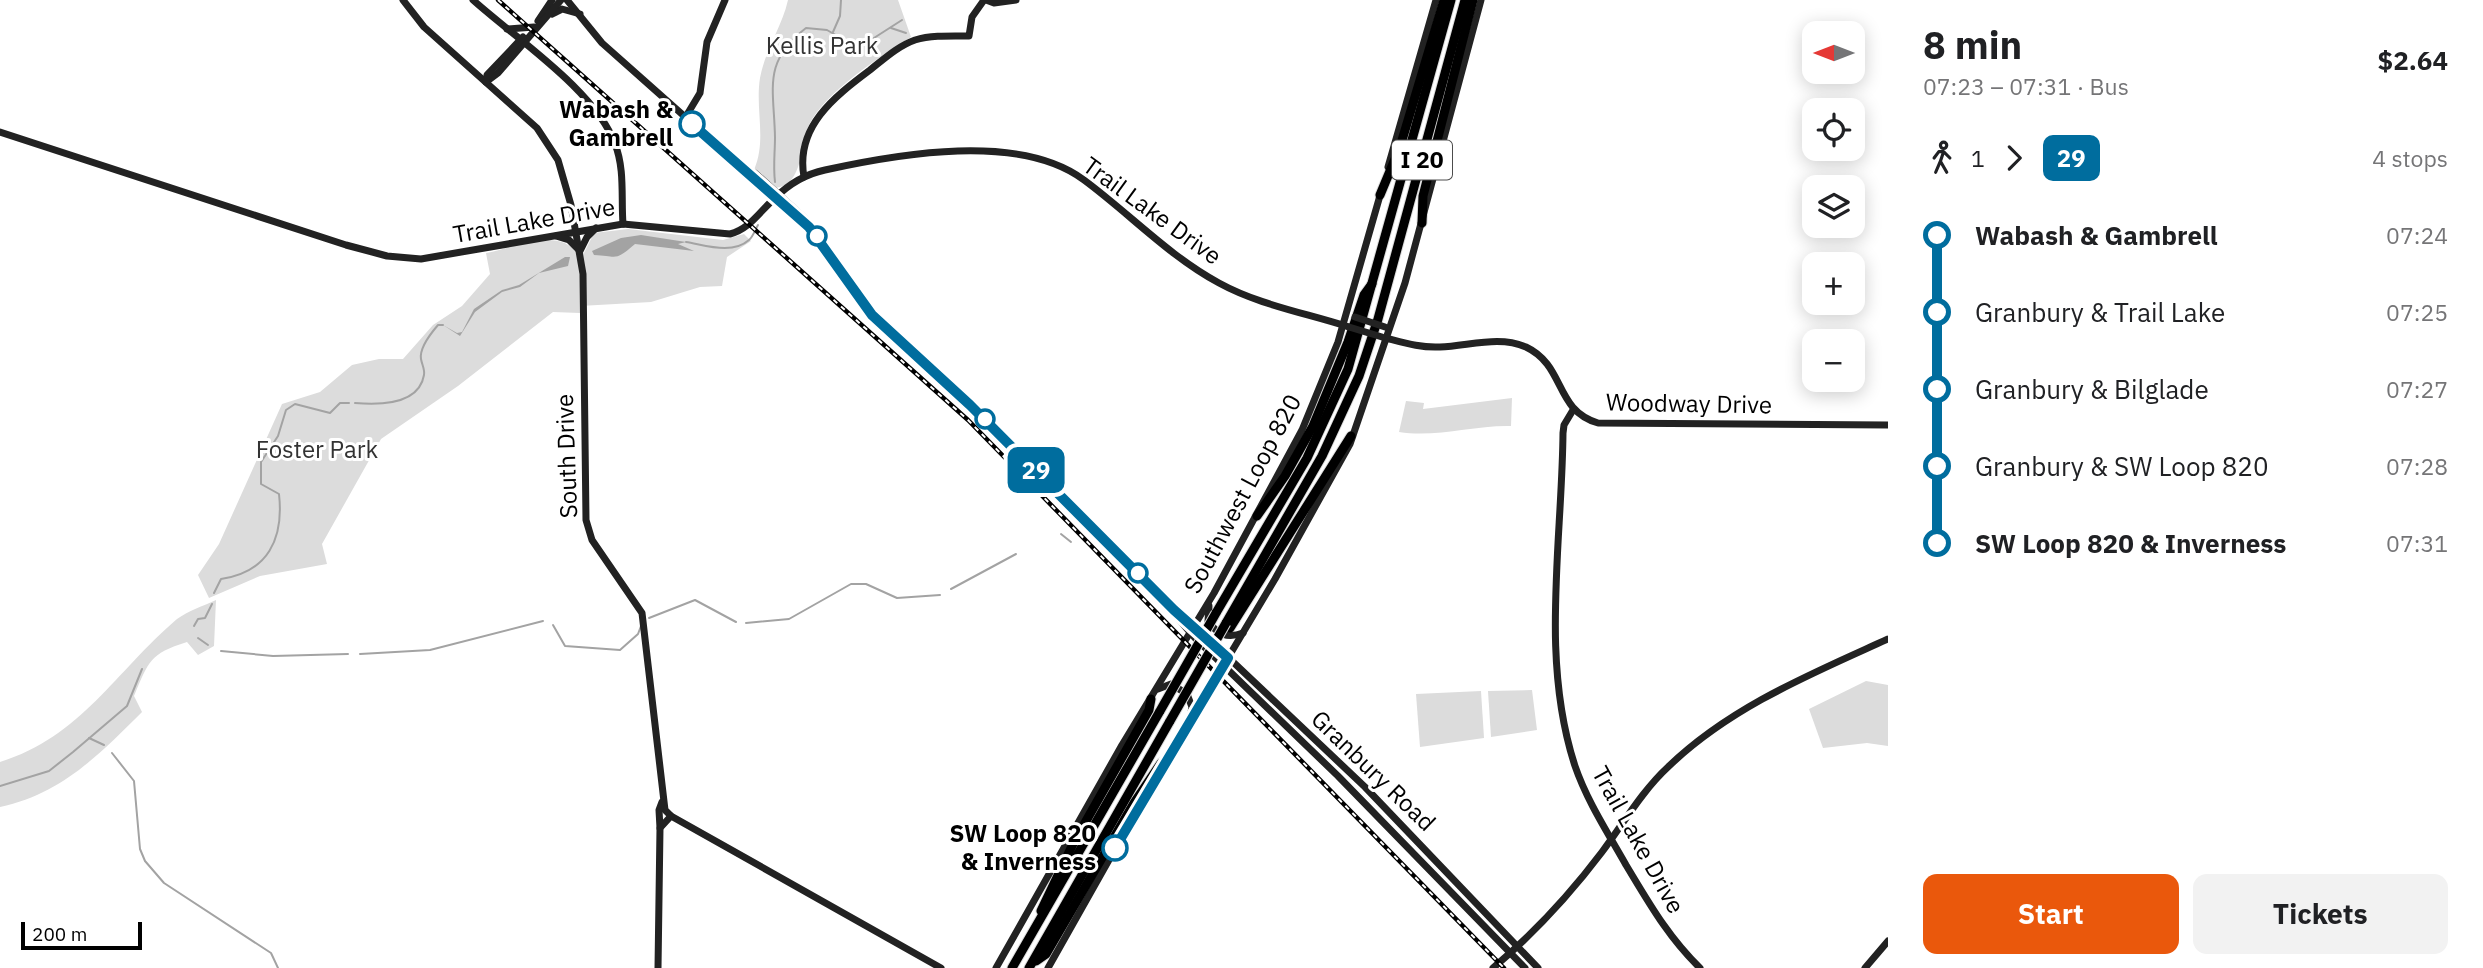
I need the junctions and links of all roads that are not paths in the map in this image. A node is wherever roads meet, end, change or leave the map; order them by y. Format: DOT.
graph roads {
  1 [pos="403,0"];
  2 [pos="473,0"];
  3 [pos="552,0"];
  4 [pos="561,0"];
  5 [pos="566,0"];
  6 [pos="578,0"];
  7 [pos="725,0"];
  8 [pos="985,0"];
  9 [pos="1016,0"];
  10 [pos="1436,0"];
  11 [pos="1444,0"];
  12 [pos="1451,0"];
  13 [pos="1465,0"];
  14 [pos="1473,0"];
  15 [pos="1481,0"];
  16 [pos="581,14"];
  17 [pos="549,15"];
  18 [pos="970,24"];
  19 [pos="503,27"];
  20 [pos="534,27"];
  21 [pos="955,36"];
  22 [pos="522,42"];
  23 [pos="470,67"];
  24 [pos="496,70"];
  25 [pos="486,82"];
  26 [pos="506,98"];
  27 [pos="685,117"];
  28 [pos="0,132"];
  29 [pos="801,163"];
  30 [pos="804,177"];
  31 [pos="791,185"];
  32 [pos="1380,195"];
  33 [pos="777,196"];
  34 [pos="1422,223"];
  35 [pos="623,224"];
  36 [pos="597,227"];
  37 [pos="576,230"];
  38 [pos="552,235"];
  39 [pos="580,251"];
  40 [pos="1376,278"];
  41 [pos="1352,296"];
  42 [pos="1394,321"];
  43 [pos="1347,326"];
  44 [pos="1385,337"];
  45 [pos="1575,413"];
  46 [pos="1888,425"];
  47 [pos="1351,436"];
  48 [pos="1257,516"];
  49 [pos="1214,593"];
  50 [pos="1174,610"];
  51 [pos="1194,625"];
  52 [pos="1228,625"];
  53 [pos="1189,632"];
  54 [pos="1243,633"];
  55 [pos="1888,639"];
  56 [pos="1228,658"];
  57 [pos="1224,666"];
  58 [pos="1157,689"];
  59 [pos="1151,699"];
  60 [pos="1188,725"];
  61 [pos="1169,757"];
  62 [pos="662,802"];
  63 [pos="671,816"];
  64 [pos="660,828"];
  65 [pos="1611,839"];
  66 [pos="1038,923"];
  67 [pos="1888,941"];
  68 [pos="1517,945"];
  69 [pos="1509,953"];
  70 [pos="1031,966"];
  71 [pos="659,968"];
  72 [pos="940,968"];
  73 [pos="996,968"];
  74 [pos="1012,968"];
  75 [pos="1048,968"];
  76 [pos="1493,968"];
  77 [pos="1525,968"];
  78 [pos="1538,968"];
  79 [pos="1700,968"];
  80 [pos="1865,968"];
  1 -- 23 [label="street, South Drive"];
  2 -- 19 [label="street"];
  3 -- 20 [label="street"];
  4 -- 17 [label="street"];
  5 -- 16 [label="street"];
  6 -- 16 [label="street"];
  7 -- 27 [label="street"];
  8 -- 9 [label="street"];
  8 -- 18 [label="street"];
  10 -- 32 [label="street, Southwest Loop 820"];
  11 -- 32 [label="highway"];
  12 -- 40 [label="highway, I 20"];
  13 -- 52 [label="highway, I 20"];
  14 -- 34 [label="highway"];
  15 -- 34 [label="street"];
  16 -- 17 [label="street"];
  16 -- 27 [label="street, Granbury Road"];
  17 -- 22 [label="street"];
  18 -- 21 [label="street"];
  18 -- 21 [label="street"];
  19 -- 20 [label="street"];
  19 -- 22 [label="street"];
  20 -- 22 [label="street"];
  21 -- 29 [label="street"];
  22 -- 24 [label="street"];
  22 -- 35 [label="street"];
  23 -- 24 [label="street"];
  23 -- 25 [label="street, South Drive"];
  24 -- 25 [label="street"];
  24 -- 26 [label="street"];
  25 -- 26 [label="street, South Drive"];
  26 -- 37 [label="street, South Drive"];
  27 -- 33 [label="street, Granbury Road"];
  28 -- 38 [label="street, Trail Lake Drive"];
  29 -- 30 [label="street"];
  29 -- 31 [label="street"];
  30 -- 31 [label="street, Trail Lake Drive"];
  30 -- 43 [label="street, Trail Lake Drive"];
  31 -- 33 [label="street, Trail Lake Drive"];
  32 -- 41 [label="street, Southwest Loop 820"];
  33 -- 35 [label="street, Trail Lake Drive"];
  33 -- 50 [label="street, Granbury Road"];
  34 -- 42 [label="street"];
  35 -- 36 [label="street, Trail Lake Drive"];
  36 -- 37 [label="street, Trail Lake Drive"];
  36 -- 39 [label="street"];
  37 -- 38 [label="street, Trail Lake Drive"];
  37 -- 39 [label="street, South Drive"];
  38 -- 39 [label="street"];
  39 -- 62 [label="street, South Drive"];
  40 -- 48 [label="highway"];
  40 -- 66 [label="highway, I 20, bridge"];
  41 -- 42 [label="street, bridge"];
  41 -- 43 [label="street, Southwest Loop 820"];
  42 -- 44 [label="street"];
  43 -- 44 [label="street, Trail Lake Drive, bridge"];
  43 -- 48 [label="street, Southwest Loop 820"];
  44 -- 45 [label="street, Trail Lake Drive"];
  44 -- 47 [label="street"];
  45 -- 46 [label="street, Woodway Drive"];
  45 -- 65 [label="street, Trail Lake Drive"];
  47 -- 52 [label="highway"];
  47 -- 54 [label="street"];
  48 -- 49 [label="street, Southwest Loop 820"];
  49 -- 51 [label="street, Southwest Loop 820"];
  49 -- 54 [label="street"];
  50 -- 51 [label="street, Granbury Road"];
  50 -- 53 [label="street, Granbury Road"];
  51 -- 53 [label="street, Southwest Loop 820"];
  51 -- 56 [label="street, Granbury Road"];
  52 -- 70 [label="highway, bridge"];
  53 -- 57 [label="street, Granbury Road"];
  53 -- 58 [label="street, Southwest Loop 820"];
  54 -- 56 [label="street"];
  55 -- 65 [label="street"];
  56 -- 57 [label="street"];
  56 -- 68 [label="street, Granbury Road"];
  57 -- 60 [label="street"];
  57 -- 69 [label="street, Granbury Road"];
  58 -- 59 [label="street, Southwest Loop 820"];
  58 -- 60 [label="street"];
  59 -- 66 [label="highway"];
  59 -- 73 [label="street, Southwest Loop 820"];
  60 -- 61 [label="street"];
  61 -- 70 [label="highway"];
  61 -- 75 [label="street"];
  62 -- 63 [label="street, South Drive"];
  62 -- 64 [label="street"];
  63 -- 64 [label="street"];
  63 -- 72 [label="street, South Drive"];
  64 -- 71 [label="street"];
  65 -- 68 [label="street"];
  65 -- 79 [label="street, Trail Lake Drive"];
  66 -- 74 [label="highway, I 20"];
  67 -- 80 [label="street"];
  68 -- 69 [label="street"];
  68 -- 78 [label="street, Granbury Road"];
  69 -- 76 [label="street"];
  69 -- 77 [label="street, Granbury Road"];
}
